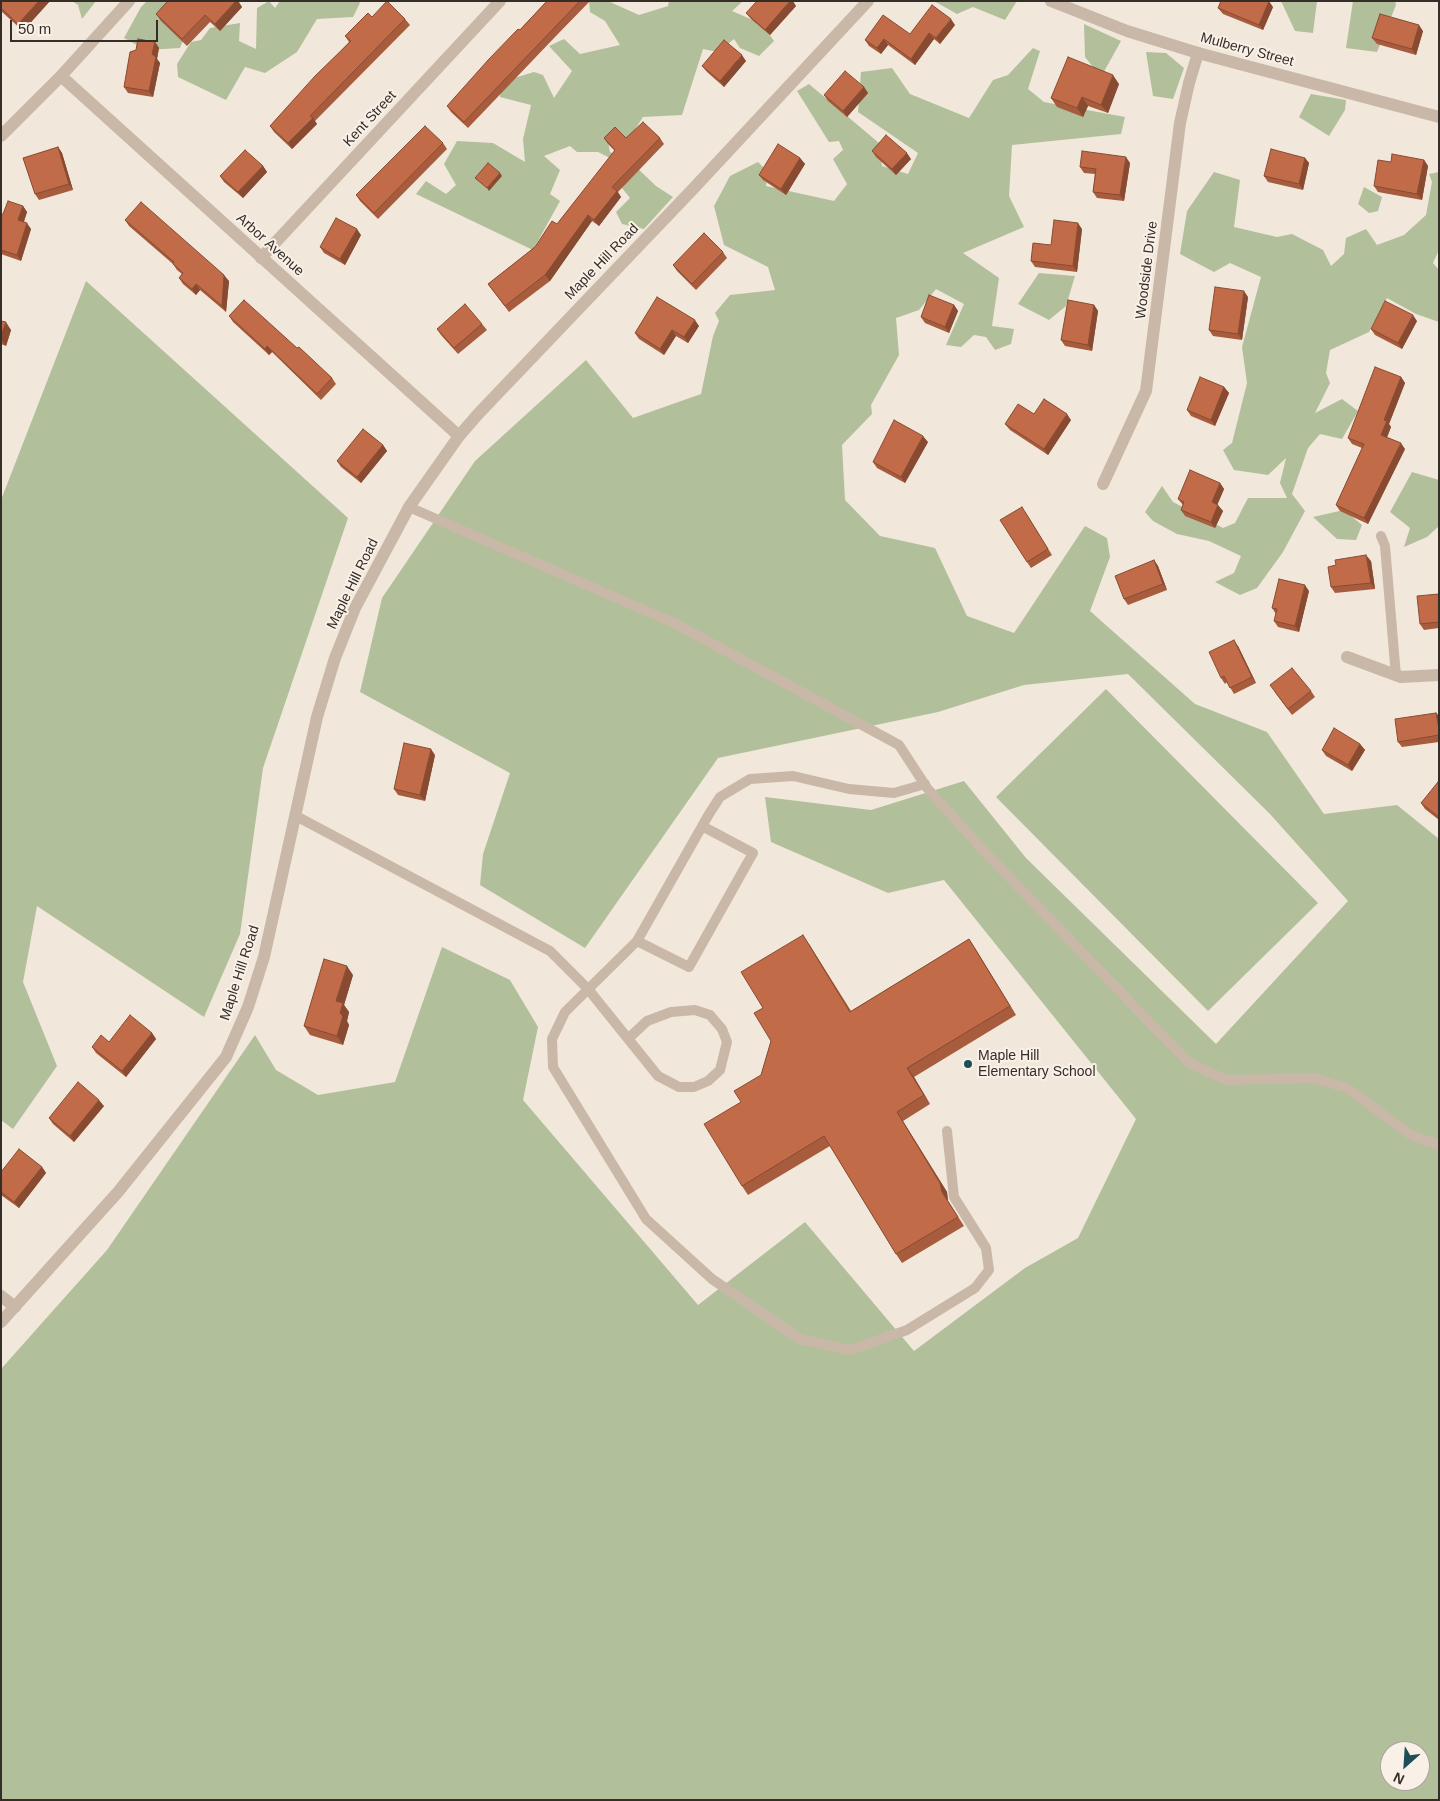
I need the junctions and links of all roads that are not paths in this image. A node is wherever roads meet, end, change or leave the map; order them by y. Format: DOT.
graph roads {
  1 [pos="129,1"];
  2 [pos="500,1"];
  3 [pos="868,1"];
  4 [pos="1052,1"];
  5 [pos="1198,53"];
  6 [pos="61,76"];
  7 [pos="1439,117"];
  8 [pos="1,136"];
  9 [pos="261,258"];
  10 [pos="459,436"];
  11 [pos="1103,484"];
  12 [pos="409,506"];
  13 [pos="1381,536"];
  14 [pos="1347,656"];
  15 [pos="1439,675"];
  16 [pos="1396,676"];
  17 [pos="925,784"];
  18 [pos="296,816"];
  19 [pos="702,826"];
  20 [pos="638,941"];
  21 [pos="588,989"];
  22 [pos="629,1038"];
  23 [pos="947,1131"];
  24 [pos="1439,1145"];
  25 [pos="1,1296"];
  26 [pos="15,1307"];
  27 [pos="1,1322"];
  1 -- 6 [label="street"];
  2 -- 9 [label="street, Kent Street"];
  3 -- 10 [label="street, Maple Hill Road"];
  4 -- 5 [label="street, Mulberry Street"];
  5 -- 7 [label="street, Mulberry Street"];
  5 -- 11 [label="street, Woodside Drive"];
  6 -- 8 [label="street"];
  6 -- 9 [label="street, Arbor Avenue"];
  9 -- 10 [label="street, Arbor Avenue"];
  10 -- 12 [label="street, Maple Hill Road"];
  12 -- 17 [label="lane"];
  12 -- 18 [label="street, Maple Hill Road"];
  13 -- 16 [label="lane"];
  14 -- 16 [label="street"];
  15 -- 16 [label="street"];
  17 -- 19 [label="lane"];
  17 -- 24 [label="lane"];
  18 -- 21 [label="lane"];
  18 -- 26 [label="street, Maple Hill Road"];
  19 -- 20 [label="lane"];
  19 -- 20 [label="lane"];
  20 -- 21 [label="lane"];
  21 -- 22 [label="lane"];
  21 -- 23 [label="lane"];
  22 -- 22 [label="lane"];
  25 -- 26 [label="street"];
  26 -- 27 [label="street, Maple Hill Road"];
}
